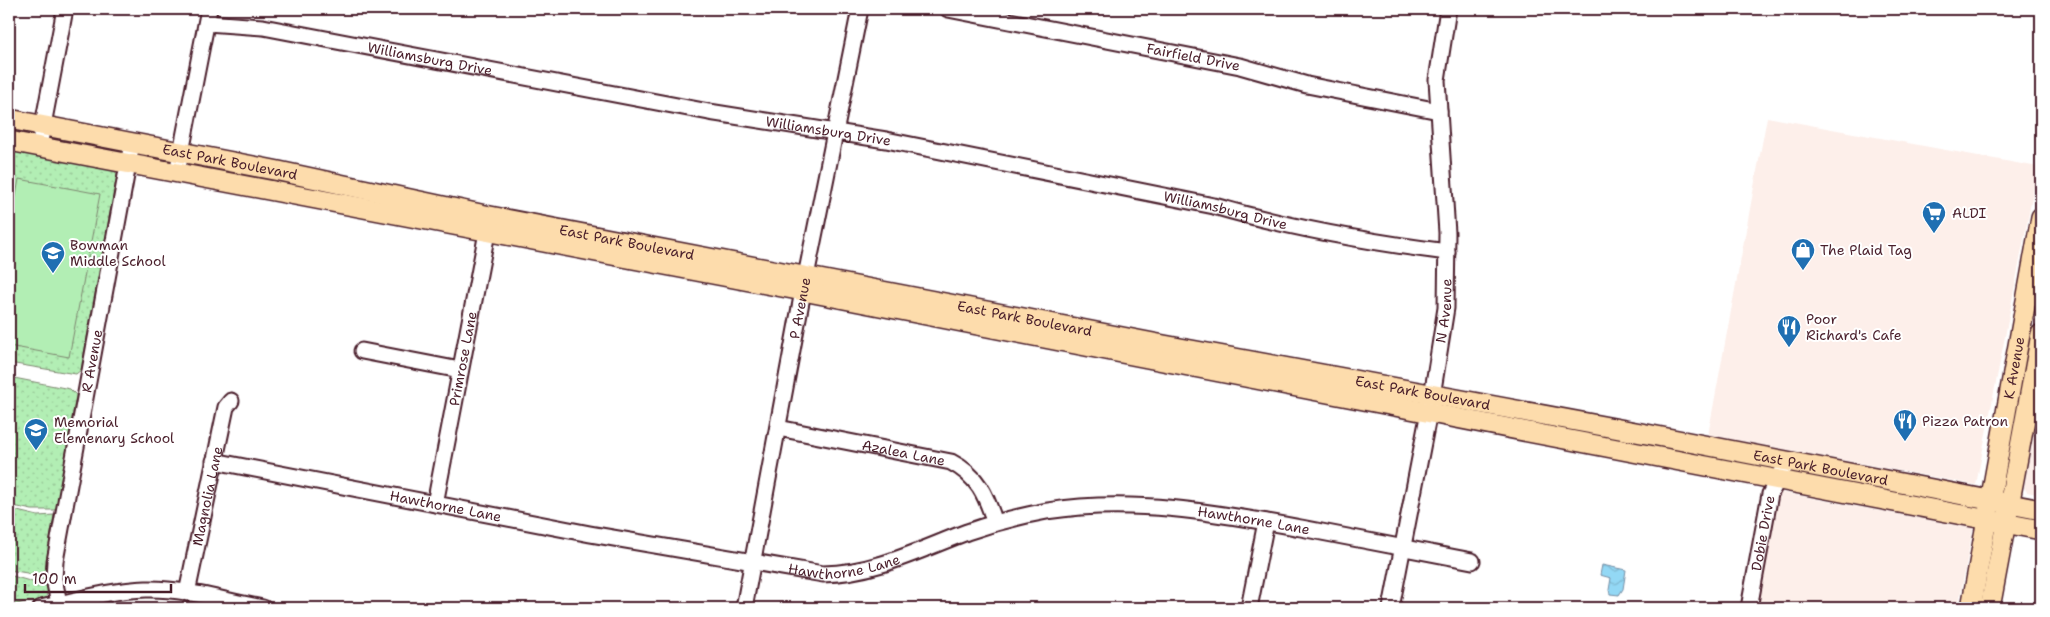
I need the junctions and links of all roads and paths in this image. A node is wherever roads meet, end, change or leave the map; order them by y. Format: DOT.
graph roads {
  1 [pos="64,9"];
  2 [pos="860,9"];
  3 [pos="948,9"];
  4 [pos="1448,9"];
  5 [pos="208,16"];
  6 [pos="1438,111"];
  7 [pos="9,119"];
  8 [pos="44,126"];
  9 [pos="835,132"];
  10 [pos="9,141"];
  11 [pos="132,143"];
  12 [pos="39,146"];
  13 [pos="181,152"];
  14 [pos="128,163"];
  15 [pos="279,171"];
  16 [pos="177,173"];
  17 [pos="275,191"];
  18 [pos="2041,217"];
  19 [pos="489,223"];
  20 [pos="1447,252"];
  21 [pos="2036,281"];
  22 [pos="805,283"];
  23 [pos="2041,334"];
  24 [pos="362,351"];
  25 [pos="460,370"];
  26 [pos="231,401"];
  27 [pos="1431,404"];
  28 [pos="778,428"];
  29 [pos="214,461"];
  30 [pos="1788,461"];
  31 [pos="1777,479"];
  32 [pos="1990,500"];
  33 [pos="435,504"];
  34 [pos="2010,504"];
  35 [pos="2041,510"];
  36 [pos="1988,518"];
  37 [pos="1266,522"];
  38 [pos="995,523"];
  39 [pos="2006,523"];
  40 [pos="2041,530"];
  41 [pos="1403,548"];
  42 [pos="1472,561"];
  43 [pos="753,562"];
  44 [pos="187,594"];
  45 [pos="60,606"];
  46 [pos="41,608"];
  47 [pos="263,608"];
  48 [pos="744,608"];
  49 [pos="1250,608"];
  50 [pos="1391,608"];
  51 [pos="1749,608"];
  52 [pos="1971,608"];
  53 [pos="1990,608"];
  1 -- 8 [label="street"];
  2 -- 9 [label="street, P Avenue"];
  3 -- 6 [label="street, Fairfield Drive"];
  4 -- 6 [label="street, N Avenue"];
  5 -- 9 [label="street, Williamsburg Drive"];
  5 -- 13 [label="street"];
  6 -- 20 [label="street, N Avenue"];
  7 -- 8 [label="main road, East Park Boulevard"];
  8 -- 11 [label="main road, East Park Boulevard"];
  8 -- 12 [label="street"];
  9 -- 20 [label="street, Williamsburg Drive"];
  9 -- 22 [label="street, P Avenue"];
  10 -- 12 [label="main road, East Park Boulevard"];
  11 -- 13 [label="main road, East Park Boulevard"];
  11 -- 14 [label="street, R Avenue"];
  12 -- 14 [label="main road, East Park Boulevard"];
  13 -- 15 [label="main road, East Park Boulevard"];
  13 -- 16 [label="street"];
  14 -- 16 [label="main road, East Park Boulevard"];
  14 -- 45 [label="street, R Avenue"];
  15 -- 17 [label="main road"];
  15 -- 19 [label="main road, East Park Boulevard"];
  16 -- 17 [label="main road, East Park Boulevard"];
  17 -- 19 [label="main road, East Park Boulevard"];
  18 -- 21 [label="main road, K Avenue"];
  19 -- 22 [label="main road, East Park Boulevard"];
  19 -- 25 [label="street, Primrose Lane"];
  20 -- 27 [label="street, N Avenue"];
  21 -- 32 [label="main road, K Avenue"];
  22 -- 27 [label="main road, East Park Boulevard"];
  22 -- 28 [label="street, P Avenue"];
  23 -- 34 [label="main road, K Avenue"];
  24 -- 25 [label="street"];
  25 -- 33 [label="street, Primrose Lane"];
  26 -- 29 [label="street, Magnolia Lane"];
  27 -- 30 [label="main road, East Park Boulevard"];
  27 -- 31 [label="main road, East Park Boulevard"];
  27 -- 41 [label="street, N Avenue"];
  28 -- 38 [label="street, Azalea Lane"];
  28 -- 43 [label="street, P Avenue"];
  29 -- 33 [label="street, Hawthorne Lane"];
  29 -- 44 [label="street, Magnolia Lane"];
  30 -- 31 [label="street, Dobie Drive"];
  30 -- 32 [label="main road, East Park Boulevard"];
  31 -- 36 [label="main road, East Park Boulevard"];
  31 -- 51 [label="street, Dobie Drive"];
  32 -- 34 [label="main road, East Park Boulevard"];
  32 -- 36 [label="main road, K Avenue"];
  33 -- 43 [label="street, Hawthorne Lane"];
  34 -- 35 [label="main road, East Park Boulevard"];
  34 -- 39 [label="main road, K Avenue"];
  36 -- 39 [label="main road, East Park Boulevard"];
  36 -- 52 [label="main road, K Avenue"];
  37 -- 38 [label="street, Hawthorne Lane"];
  37 -- 41 [label="street, Hawthorne Lane"];
  37 -- 49 [label="street"];
  38 -- 43 [label="street, Hawthorne Lane"];
  39 -- 40 [label="main road, East Park Boulevard"];
  39 -- 53 [label="main road, K Avenue"];
  41 -- 42 [label="street, Hawthorne Lane"];
  41 -- 50 [label="street, N Avenue"];
  43 -- 48 [label="street, P Avenue"];
  44 -- 45 [label="street"];
  44 -- 47 [label="street"];
  45 -- 46 [label="street"];
}
